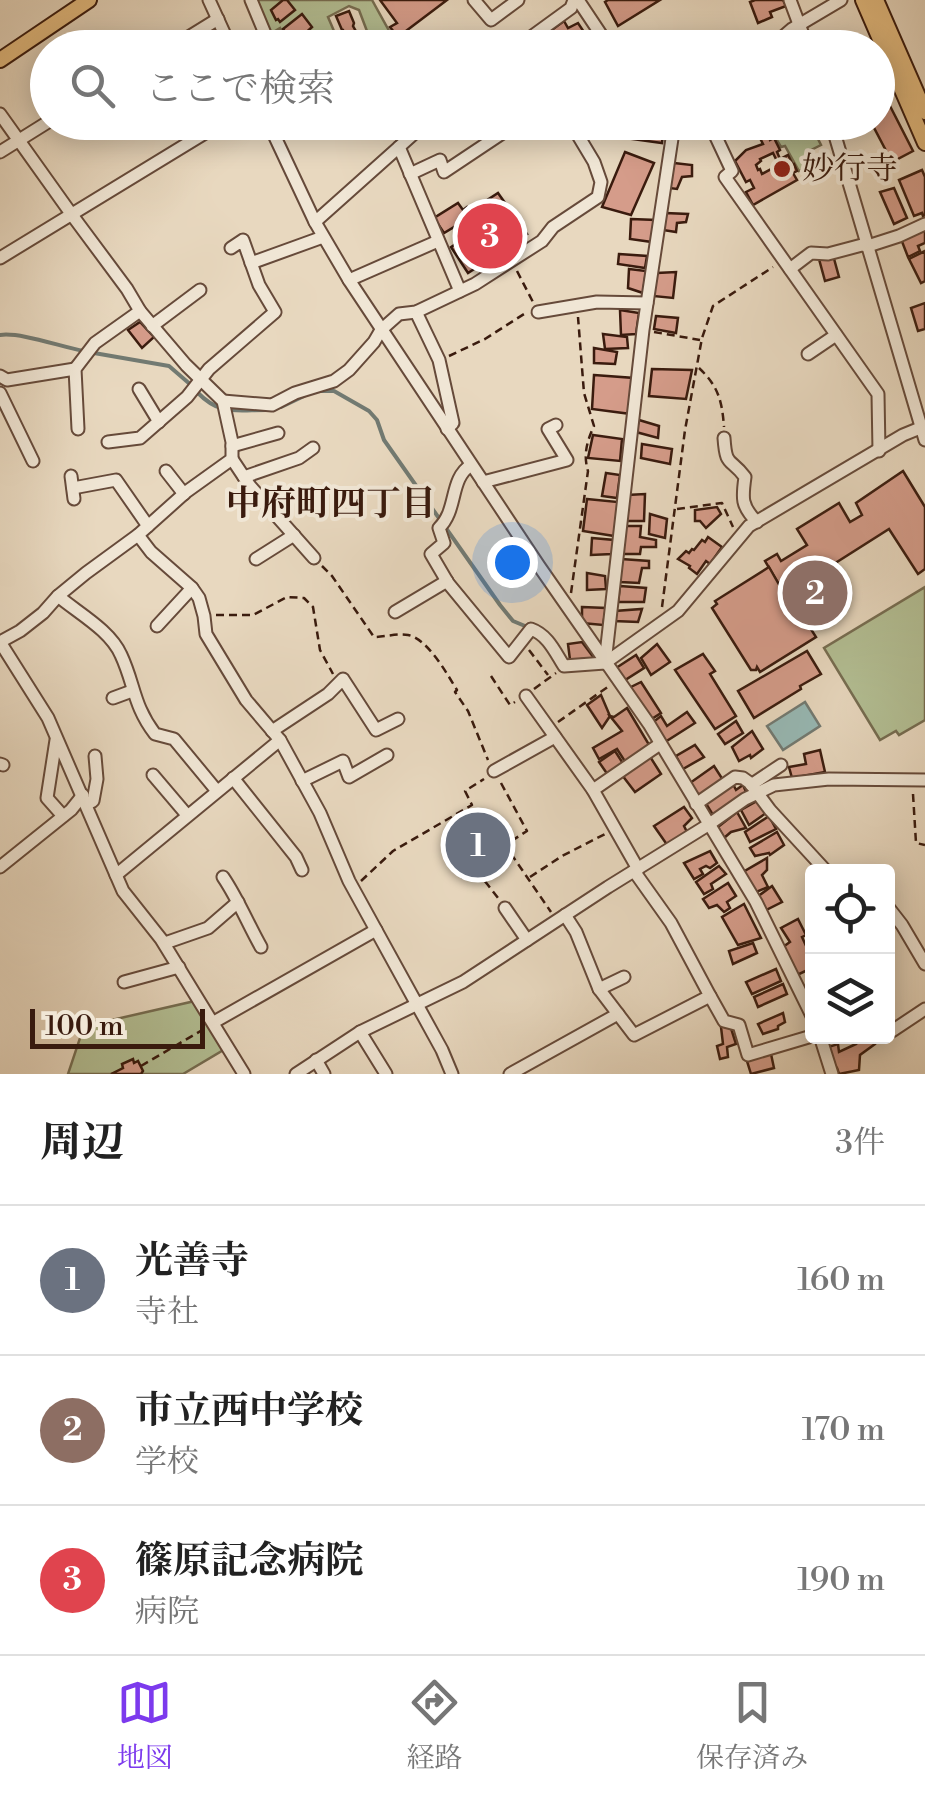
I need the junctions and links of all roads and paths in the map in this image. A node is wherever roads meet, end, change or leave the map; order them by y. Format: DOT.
graph roads {
  1 [pos="89,0"];
  2 [pos="209,0"];
  3 [pos="251,0"];
  4 [pos="474,0"];
  5 [pos="518,0"];
  6 [pos="576,0"];
  7 [pos="790,0"];
  8 [pos="841,0"];
  9 [pos="863,0"];
  10 [pos="876,0"];
  11 [pos="218,20"];
  12 [pos="800,23"];
  13 [pos="44,30"];
  14 [pos="202,30"];
  15 [pos="223,30"];
  16 [pos="264,30"];
  17 [pos="541,30"];
  18 [pos="597,30"];
  19 [pos="792,30"];
  20 [pos="802,30"];
  21 [pos="877,30"];
  22 [pos="889,30"];
  23 [pos="30,40"];
  24 [pos="895,43"];
  25 [pos="0,60"];
  26 [pos="895,71"];
  27 [pos="925,112"];
  28 [pos="0,114"];
  29 [pos="30,133"];
  30 [pos="923,133"];
  31 [pos="19,140"];
  32 [pos="193,140"];
  33 [pos="277,140"];
  34 [pos="407,140"];
  35 [pos="492,140"];
  36 [pos="583,140"];
  37 [pos="672,140"];
  38 [pos="717,140"];
  39 [pos="836,140"];
  40 [pos="399,147"];
  41 [pos="0,152"];
  42 [pos="410,174"];
  43 [pos="72,216"];
  44 [pos="315,222"];
  45 [pos="925,224"];
  46 [pos="323,237"];
  47 [pos="438,241"];
  48 [pos="868,246"];
  49 [pos="231,248"];
  50 [pos="0,258"];
  51 [pos="512,260"];
  52 [pos="251,263"];
  53 [pos="786,264"];
  54 [pos="348,280"];
  55 [pos="200,290"];
  56 [pos="460,291"];
  57 [pos="647,304"];
  58 [pos="577,306"];
  59 [pos="140,311"];
  60 [pos="416,312"];
  61 [pos="538,312"];
  62 [pos="152,326"];
  63 [pos="381,330"];
  64 [pos="643,330"];
  65 [pos="836,335"];
  66 [pos="702,340"];
  67 [pos="808,354"];
  68 [pos="439,360"];
  69 [pos="79,364"];
  70 [pos="698,366"];
  71 [pos="198,384"];
  72 [pos="2,385"];
  73 [pos="139,389"];
  74 [pos="224,406"];
  75 [pos="158,422"];
  76 [pos="556,425"];
  77 [pos="78,429"];
  78 [pos="447,429"];
  79 [pos="924,431"];
  80 [pos="278,433"];
  81 [pos="724,438"];
  82 [pos="108,442"];
  83 [pos="312,448"];
  84 [pos="879,450"];
  85 [pos="232,453"];
  86 [pos="33,461"];
  87 [pos="472,465"];
  88 [pos="166,471"];
  89 [pos="244,477"];
  90 [pos="483,482"];
  91 [pos="73,488"];
  92 [pos="184,494"];
  93 [pos="676,508"];
  94 [pos="757,522"];
  95 [pos="143,530"];
  96 [pos="742,534"];
  97 [pos="294,535"];
  98 [pos="314,558"];
  99 [pos="256,560"];
  100 [pos="447,581"];
  101 [pos="192,588"];
  102 [pos="58,596"];
  103 [pos="568,608"];
  104 [pos="395,612"];
  105 [pos="205,618"];
  106 [pos="661,624"];
  107 [pos="157,626"];
  108 [pos="522,640"];
  109 [pos="0,642"];
  110 [pos="605,664"];
  111 [pos="550,677"];
  112 [pos="618,681"];
  113 [pos="339,683"];
  114 [pos="132,691"];
  115 [pos="526,696"];
  116 [pos="112,698"];
  117 [pos="398,719"];
  118 [pos="552,733"];
  119 [pos="276,735"];
  120 [pos="56,736"];
  121 [pos="660,744"];
  122 [pos="388,755"];
  123 [pos="95,756"];
  124 [pos="781,764"];
  125 [pos="494,771"];
  126 [pos="154,775"];
  127 [pos="232,778"];
  128 [pos="919,780"];
  129 [pos="302,781"];
  130 [pos="754,789"];
  131 [pos="593,790"];
  132 [pos="217,791"];
  133 [pos="85,799"];
  134 [pos="696,804"];
  135 [pos="63,816"];
  136 [pos="187,816"];
  137 [pos="708,825"];
  138 [pos="616,828"];
  139 [pos="925,845"];
  140 [pos="0,847"];
  141 [pos="14,855"];
  142 [pos="820,864"];
  143 [pos="0,867"];
  144 [pos="302,870"];
  145 [pos="636,870"];
  146 [pos="476,871"];
  147 [pos="116,875"];
  148 [pos="223,878"];
  149 [pos="529,878"];
  150 [pos="354,889"];
  151 [pos="238,902"];
  152 [pos="505,908"];
  153 [pos="895,916"];
  154 [pos="561,918"];
  155 [pos="376,930"];
  156 [pos="526,940"];
  157 [pos="164,944"];
  158 [pos="260,948"];
  159 [pos="925,964"];
  160 [pos="179,967"];
  161 [pos="624,977"];
  162 [pos="124,982"];
  163 [pos="600,989"];
  164 [pos="710,996"];
  165 [pos="805,1002"];
  166 [pos="418,1006"];
  167 [pos="925,1010"];
  168 [pos="618,1014"];
  169 [pos="214,1022"];
  170 [pos="895,1029"];
  171 [pos="360,1032"];
  172 [pos="805,1038"];
  173 [pos="823,1044"];
  174 [pos="316,1060"];
  175 [pos="141,1066"];
  176 [pos="244,1074"];
  177 [pos="296,1074"];
  178 [pos="324,1074"];
  179 [pos="386,1074"];
  180 [pos="452,1074"];
  181 [pos="510,1074"];
  182 [pos="832,1074"];
  1 -- 13 [label="main road"];
  2 -- 11 [label="street"];
  3 -- 16 [label="street"];
  4 -- 5 [label="street"];
  6 -- 17 [label="street"];
  6 -- 18 [label="street"];
  7 -- 12 [label="street"];
  8 -- 12 [label="street"];
  9 -- 21 [label="main road"];
  10 -- 22 [label="main road"];
  11 -- 14 [label="street"];
  11 -- 15 [label="street"];
  12 -- 19 [label="street"];
  12 -- 20 [label="street"];
  23 -- 25 [label="main road"];
  24 -- 27 [label="main road"];
  26 -- 30 [label="main road"];
  28 -- 31 [label="street"];
  29 -- 31 [label="street"];
  31 -- 41 [label="street"];
  31 -- 43 [label="street"];
  32 -- 43 [label="street"];
  33 -- 44 [label="street"];
  34 -- 40 [label="street"];
  35 -- 42 [label="street"];
  36 -- 51 [label="street"];
  37 -- 57 [label="street"];
  38 -- 53 [label="street"];
  39 -- 48 [label="street"];
  40 -- 42 [label="street"];
  40 -- 44 [label="street"];
  42 -- 47 [label="street"];
  43 -- 50 [label="street"];
  43 -- 59 [label="street"];
  44 -- 46 [label="street"];
  45 -- 48 [label="street"];
  46 -- 52 [label="street"];
  46 -- 54 [label="street"];
  47 -- 54 [label="street"];
  47 -- 56 [label="street"];
  48 -- 53 [label="street"];
  48 -- 79 [label="street"];
  49 -- 52 [label="street"];
  51 -- 56 [label="street"];
  51 -- 61 [label="path"];
  52 -- 71 [label="street"];
  53 -- 65 [label="street"];
  53 -- 66 [label="path"];
  54 -- 63 [label="street"];
  55 -- 62 [label="street"];
  56 -- 60 [label="street"];
  57 -- 58 [label="street"];
  57 -- 64 [label="street"];
  58 -- 61 [label="street"];
  58 -- 103 [label="path"];
  59 -- 62 [label="street"];
  59 -- 69 [label="street"];
  60 -- 63 [label="street"];
  60 -- 68 [label="street"];
  61 -- 68 [label="path"];
  62 -- 71 [label="street"];
  63 -- 74 [label="street"];
  63 -- 78 [label="street"];
  64 -- 66 [label="path"];
  64 -- 110 [label="street"];
  65 -- 67 [label="street"];
  65 -- 84 [label="street"];
  66 -- 70 [label="path"];
  68 -- 78 [label="street"];
  69 -- 72 [label="street"];
  69 -- 77 [label="street"];
  70 -- 81 [label="path"];
  70 -- 93 [label="path"];
  71 -- 74 [label="street"];
  71 -- 75 [label="street"];
  72 -- 86 [label="street"];
  73 -- 75 [label="street"];
  74 -- 85 [label="street"];
  75 -- 82 [label="street"];
  76 -- 90 [label="street"];
  78 -- 87 [label="street"];
  79 -- 84 [label="street"];
  80 -- 85 [label="street"];
  81 -- 94 [label="street"];
  83 -- 89 [label="street"];
  84 -- 94 [label="street"];
  85 -- 89 [label="street"];
  85 -- 92 [label="street"];
  87 -- 90 [label="street"];
  87 -- 100 [label="street"];
  88 -- 92 [label="street"];
  89 -- 97 [label="street"];
  90 -- 103 [label="street"];
  91 -- 95 [label="street"];
  92 -- 95 [label="street"];
  93 -- 96 [label="path"];
  93 -- 106 [label="path"];
  94 -- 96 [label="street"];
  95 -- 101 [label="street"];
  95 -- 102 [label="street"];
  96 -- 106 [label="street"];
  97 -- 98 [label="street"];
  97 -- 99 [label="street"];
  98 -- 125 [label="path"];
  100 -- 104 [label="street"];
  100 -- 108 [label="street"];
  101 -- 105 [label="street"];
  101 -- 107 [label="street"];
  102 -- 109 [label="street"];
  102 -- 114 [label="street"];
  103 -- 110 [label="street"];
  105 -- 113 [label="path"];
  105 -- 119 [label="street"];
  106 -- 110 [label="street"];
  108 -- 110 [label="street"];
  108 -- 111 [label="path"];
  109 -- 120 [label="street"];
  110 -- 112 [label="street"];
  112 -- 118 [label="path"];
  112 -- 121 [label="street"];
  113 -- 117 [label="street"];
  113 -- 119 [label="street"];
  114 -- 116 [label="street"];
  114 -- 132 [label="street"];
  115 -- 118 [label="street"];
  118 -- 125 [label="street"];
  118 -- 131 [label="street"];
  119 -- 127 [label="street"];
  119 -- 129 [label="street"];
  120 -- 133 [label="street"];
  120 -- 135 [label="street"];
  121 -- 131 [label="street"];
  121 -- 134 [label="street"];
  122 -- 129 [label="street"];
  123 -- 133 [label="street"];
  124 -- 130 [label="street"];
  126 -- 136 [label="street"];
  127 -- 132 [label="street"];
  127 -- 144 [label="street"];
  128 -- 130 [label="street"];
  128 -- 139 [label="path"];
  129 -- 150 [label="street"];
  130 -- 134 [label="street"];
  130 -- 137 [label="street"];
  130 -- 142 [label="street"];
  131 -- 138 [label="street"];
  132 -- 136 [label="street"];
  133 -- 135 [label="street"];
  133 -- 147 [label="street"];
  134 -- 137 [label="street"];
  135 -- 141 [label="street"];
  136 -- 147 [label="street"];
  137 -- 145 [label="street"];
  137 -- 165 [label="street"];
  138 -- 145 [label="street"];
  138 -- 149 [label="path"];
  140 -- 141 [label="street"];
  141 -- 143 [label="street"];
  145 -- 154 [label="street"];
  145 -- 164 [label="street"];
  146 -- 152 [label="path"];
  147 -- 157 [label="street"];
  148 -- 151 [label="street"];
  149 -- 150 [label="path"];
  149 -- 154 [label="path"];
  150 -- 155 [label="street"];
  151 -- 157 [label="street"];
  151 -- 158 [label="street"];
  152 -- 156 [label="street"];
  153 -- 159 [label="street"];
  154 -- 156 [label="street"];
  154 -- 163 [label="street"];
  155 -- 166 [label="street"];
  155 -- 169 [label="street"];
  156 -- 166 [label="street"];
  157 -- 160 [label="street"];
  160 -- 162 [label="street"];
  160 -- 169 [label="street"];
  161 -- 163 [label="street"];
  163 -- 168 [label="street"];
  164 -- 168 [label="street"];
  164 -- 172 [label="street"];
  166 -- 171 [label="street"];
  166 -- 180 [label="street"];
  167 -- 170 [label="street"];
  168 -- 181 [label="street"];
  169 -- 175 [label="path"];
  169 -- 176 [label="street"];
  171 -- 174 [label="street"];
  171 -- 179 [label="street"];
  173 -- 182 [label="street"];
  174 -- 177 [label="street"];
  174 -- 178 [label="street"];
}
